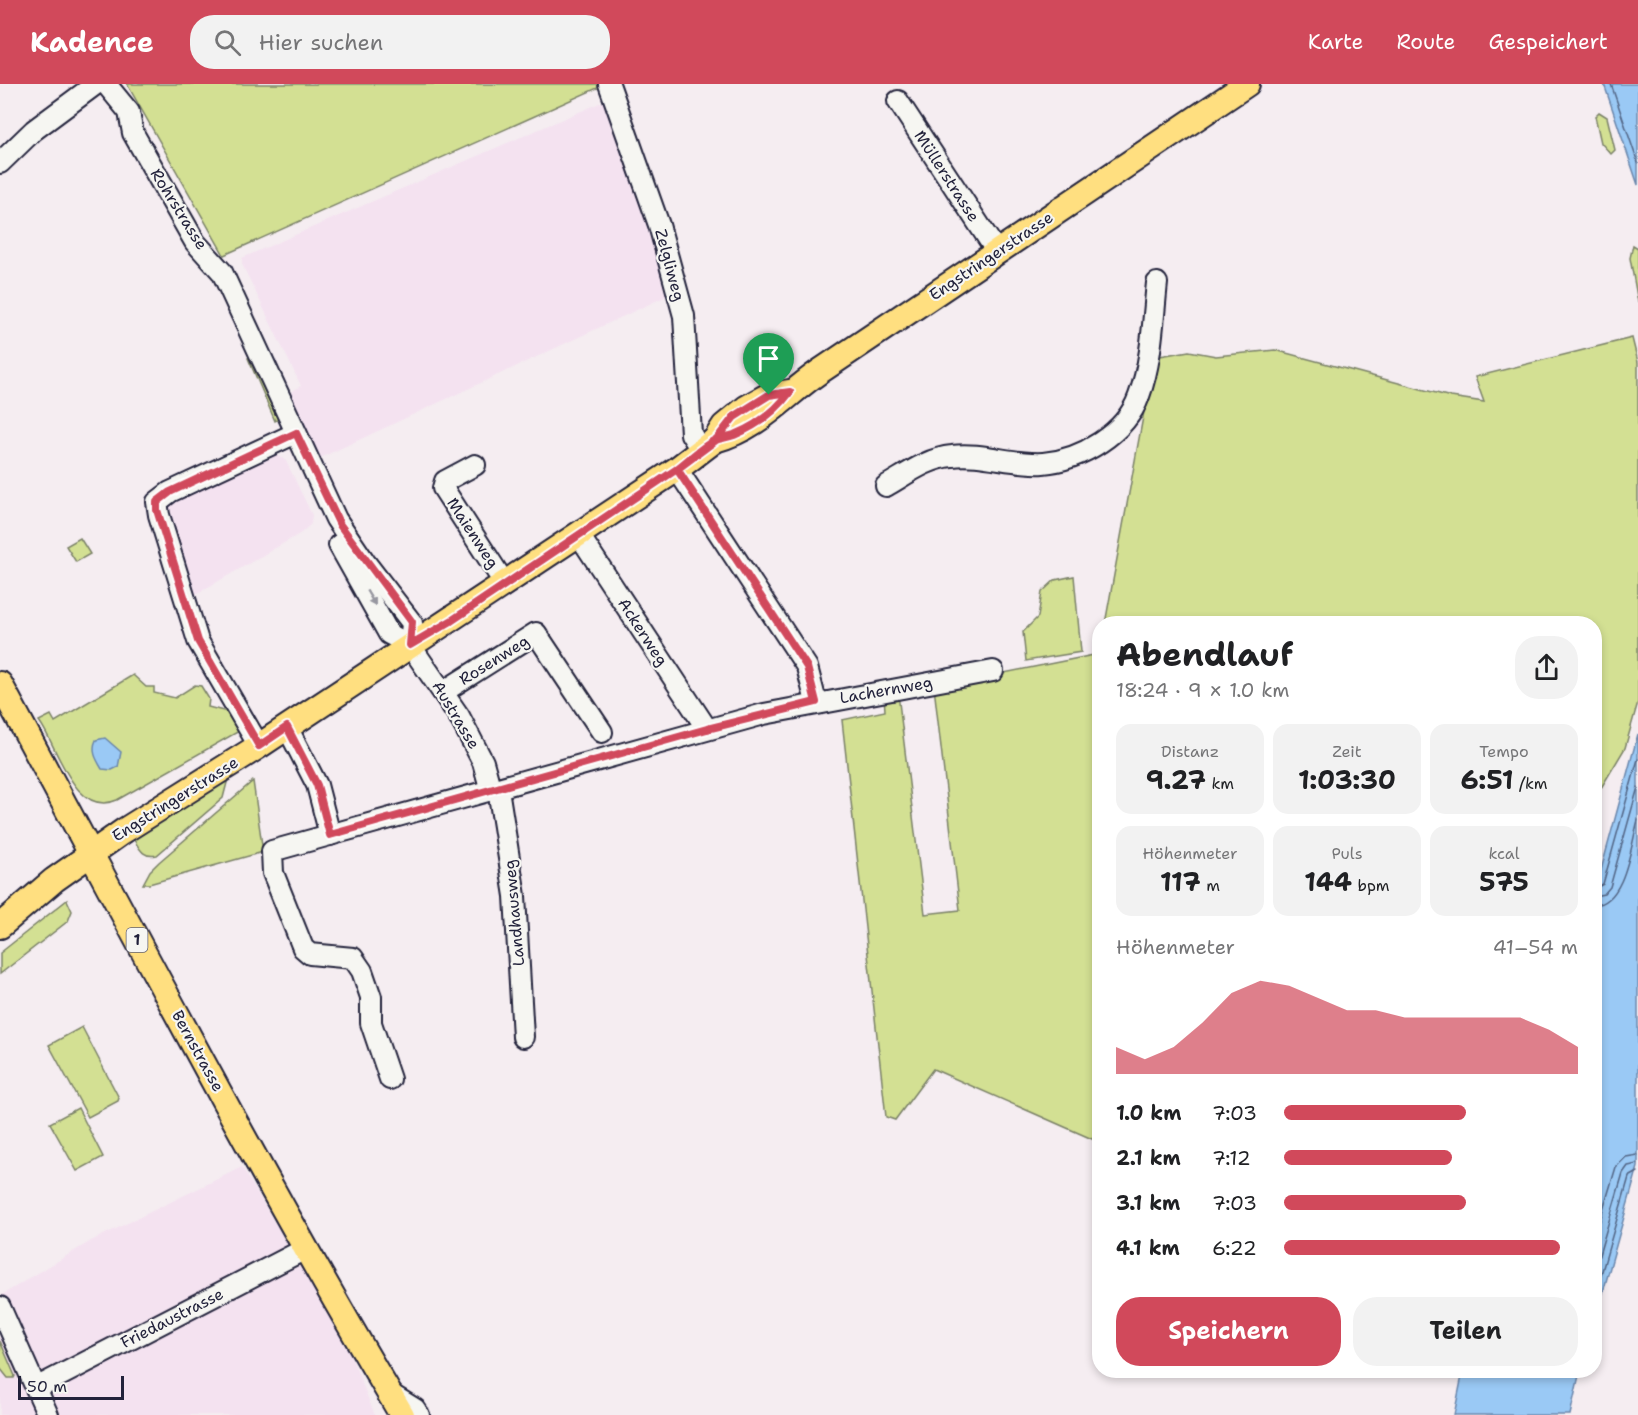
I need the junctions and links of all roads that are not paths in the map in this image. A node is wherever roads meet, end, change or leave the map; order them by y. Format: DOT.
graph roads {
  1 [pos="96,84"];
  2 [pos="106,84"];
  3 [pos="609,84"];
  4 [pos="1247,84"];
  5 [pos="898,101"];
  6 [pos="0,163"];
  7 [pos="997,252"];
  8 [pos="1157,283"];
  9 [pos="296,433"];
  10 [pos="709,446"];
  11 [pos="475,465"];
  12 [pos="677,469"];
  13 [pos="886,486"];
  14 [pos="579,535"];
  15 [pos="505,584"];
  16 [pos="410,645"];
  17 [pos="993,671"];
  18 [pos="0,684"];
  19 [pos="443,692"];
  20 [pos="816,702"];
  21 [pos="287,727"];
  22 [pos="707,729"];
  23 [pos="602,732"];
  24 [pos="259,746"];
  25 [pos="494,790"];
  26 [pos="330,835"];
  27 [pos="91,854"];
  28 [pos="0,926"];
  29 [pos="523,1037"];
  30 [pos="390,1079"];
  31 [pos="307,1248"];
  32 [pos="0,1307"];
  33 [pos="36,1388"];
  34 [pos="388,1404"];
  35 [pos="48,1415"];
  36 [pos="402,1415"];
  37 [pos="419,1415"];
  1 -- 6 [label="street"];
  2 -- 9 [label="street, Rohrstrasse"];
  3 -- 10 [label="street, Zelgliweg"];
  4 -- 7 [label="main road, Engstringerstrasse"];
  5 -- 7 [label="street, Müllerstrasse"];
  7 -- 10 [label="main road, Engstringerstrasse"];
  8 -- 13 [label="street"];
  9 -- 16 [label="street, Rohrstrasse"];
  9 -- 24 [label="street"];
  10 -- 12 [label="main road, Engstringerstrasse"];
  11 -- 15 [label="street, Maienweg"];
  12 -- 14 [label="main road, Engstringerstrasse"];
  12 -- 20 [label="street"];
  14 -- 15 [label="main road, Engstringerstrasse"];
  14 -- 22 [label="street, Ackerweg"];
  15 -- 16 [label="main road, Engstringerstrasse"];
  16 -- 19 [label="street, Austrasse"];
  16 -- 21 [label="main road, Engstringerstrasse"];
  17 -- 20 [label="street, Lachernweg"];
  18 -- 27 [label="main road, Bernstrasse / 1"];
  19 -- 23 [label="street, Rosenweg"];
  19 -- 25 [label="street, Austrasse"];
  20 -- 22 [label="street, Lachernweg"];
  21 -- 24 [label="main road, Engstringerstrasse"];
  21 -- 26 [label="street"];
  22 -- 25 [label="street, Lachernweg"];
  24 -- 27 [label="main road, Engstringerstrasse"];
  25 -- 26 [label="street, Lachernweg"];
  25 -- 29 [label="street, Landhausweg"];
  26 -- 30 [label="street, Lachernweg"];
  27 -- 28 [label="main road, Engstringerstrasse"];
  27 -- 31 [label="main road, Bernstrasse / 1"];
  31 -- 33 [label="street, Friedaustrasse"];
  31 -- 34 [label="main road, Bernstrasse / 1"];
  32 -- 33 [label="street"];
  33 -- 35 [label="street"];
  34 -- 36 [label="main road, Bernstrasse / 1"];
  34 -- 37 [label="street"];
}
